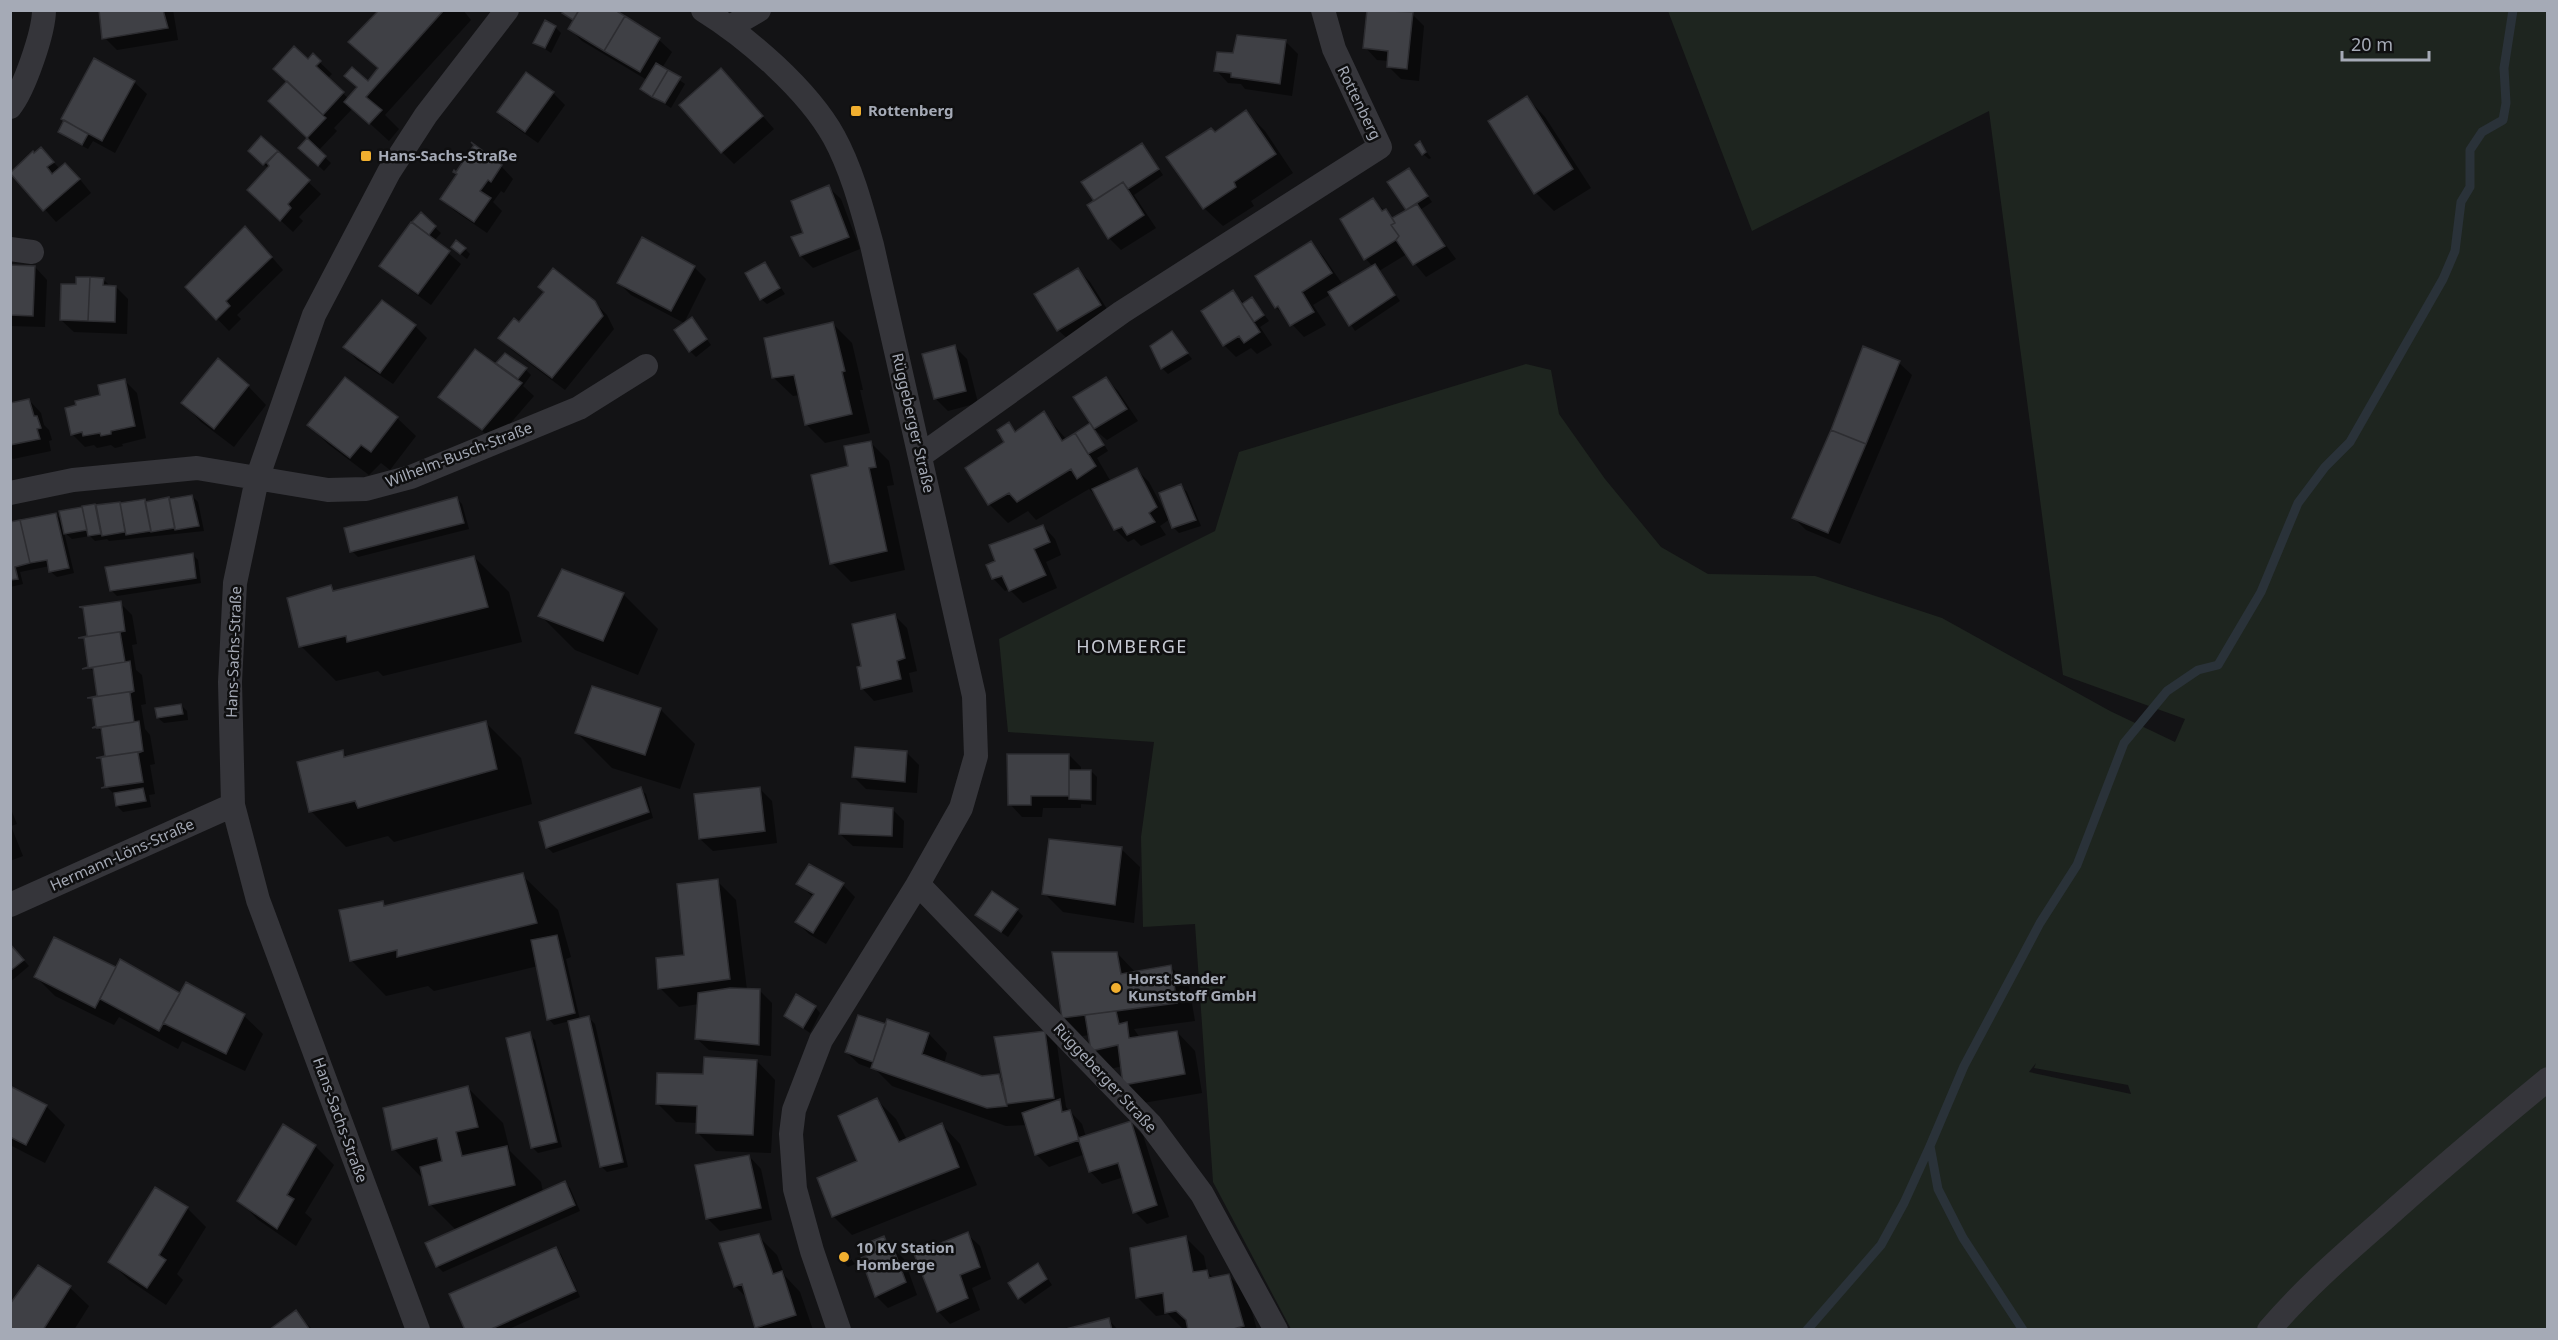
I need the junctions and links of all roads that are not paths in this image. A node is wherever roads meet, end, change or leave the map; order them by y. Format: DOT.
graph roads {
  1 [pos="44,10"];
  2 [pos="507,10"];
  3 [pos="703,10"];
  4 [pos="759,10"];
  5 [pos="1323,10"];
  6 [pos="730,27"];
  7 [pos="10,107"];
  8 [pos="646,366"];
  9 [pos="920,456"];
  10 [pos="257,479"];
  11 [pos="10,494"];
  12 [pos="233,805"];
  13 [pos="918,884"];
  14 [pos="10,905"];
  15 [pos="2547,1079"];
  16 [pos="418,1329"];
  17 [pos="839,1329"];
  18 [pos="1276,1329"];
  19 [pos="2269,1329"];
  1 -- 7 [label="street"];
  2 -- 10 [label="street, Hans-Sachs-Straße"];
  3 -- 6 [label="street, Rüggeberger Straße"];
  4 -- 6 [label="street"];
  5 -- 9 [label="street, Rottenberg"];
  6 -- 9 [label="street, Rüggeberger Straße"];
  8 -- 10 [label="street, Wilhelm-Busch-Straße"];
  9 -- 13 [label="street, Rüggeberger Straße"];
  10 -- 11 [label="street, Wilhelm-Busch-Straße"];
  10 -- 12 [label="street, Hans-Sachs-Straße"];
  12 -- 14 [label="street, Hermann-Löns-Straße"];
  12 -- 16 [label="street, Hans-Sachs-Straße"];
  13 -- 17 [label="street, Rüggeberger Straße"];
  13 -- 18 [label="street, Rüggeberger Straße"];
  15 -- 19 [label="street"];
}
